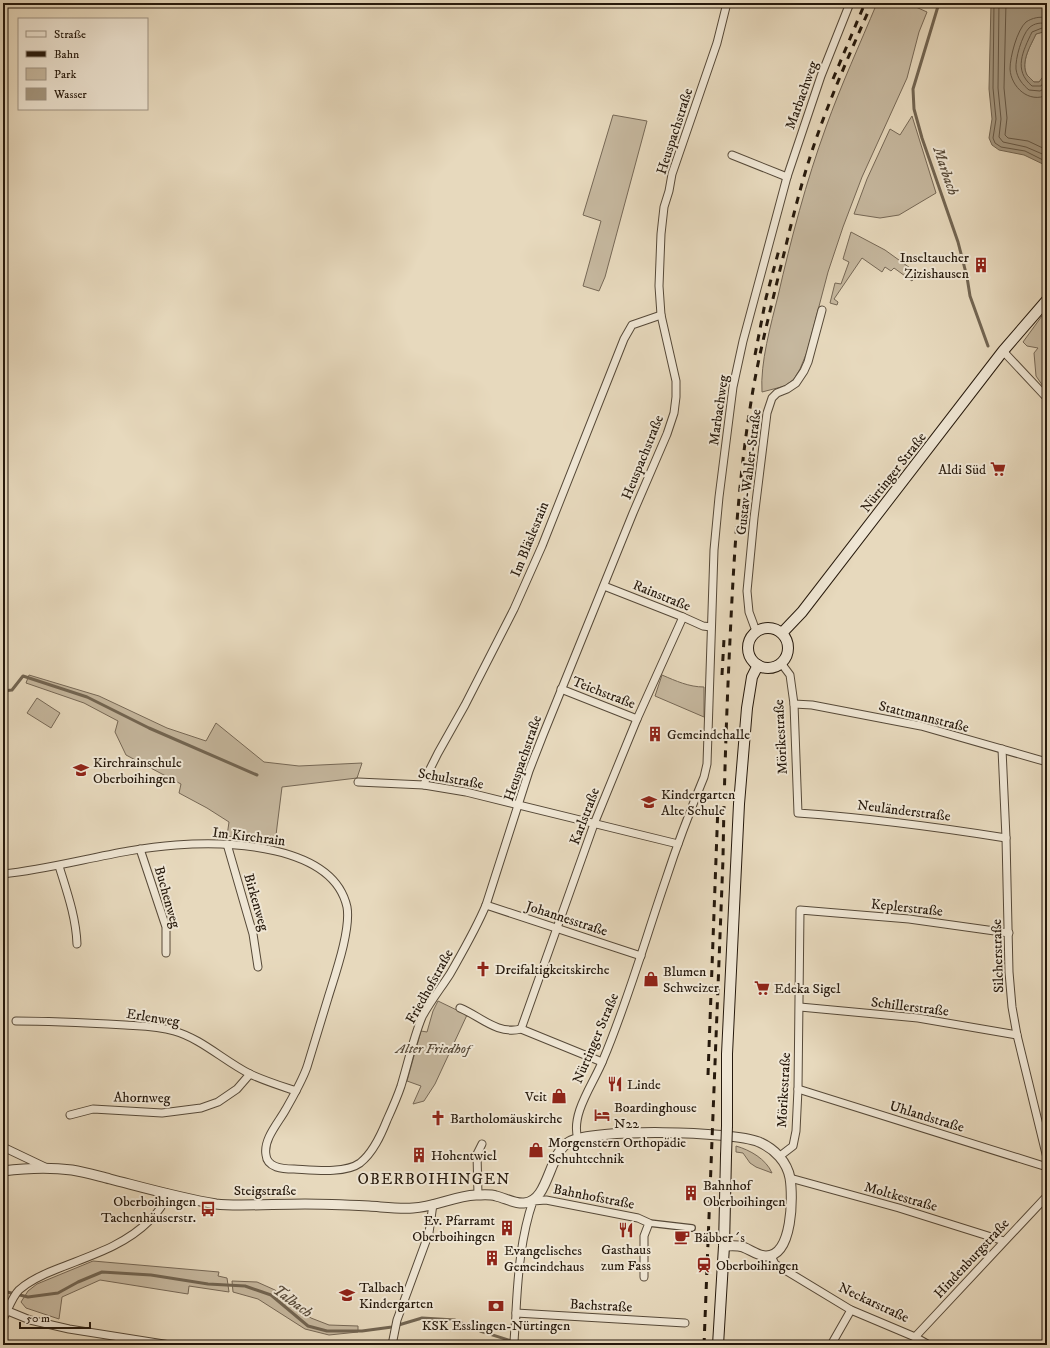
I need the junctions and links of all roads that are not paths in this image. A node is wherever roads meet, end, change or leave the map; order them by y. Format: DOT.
graph roads {
  1 [pos="727,3"];
  2 [pos="850,3"];
  3 [pos="732,155"];
  4 [pos="786,177"];
  5 [pos="1047,300"];
  6 [pos="822,310"];
  7 [pos="661,315"];
  8 [pos="1003,352"];
  9 [pos="1047,398"];
  10 [pos="604,586"];
  11 [pos="683,617"];
  12 [pos="711,627"];
  13 [pos="756,631"];
  14 [pos="782,633"];
  15 [pos="781,663"];
  16 [pos="758,665"];
  17 [pos="561,689"];
  18 [pos="794,704"];
  19 [pos="637,719"];
  20 [pos="1002,750"];
  21 [pos="1047,762"];
  22 [pos="358,782"];
  23 [pos="424,785"];
  24 [pos="519,806"];
  25 [pos="798,813"];
  26 [pos="594,824"];
  27 [pos="682,834"];
  28 [pos="1006,838"];
  29 [pos="227,844"];
  30 [pos="678,844"];
  31 [pos="140,849"];
  32 [pos="59,866"];
  33 [pos="3,874"];
  34 [pos="486,905"];
  35 [pos="800,910"];
  36 [pos="558,928"];
  37 [pos="1009,933"];
  38 [pos="77,944"];
  39 [pos="166,953"];
  40 [pos="641,956"];
  41 [pos="258,967"];
  42 [pos="800,1007"];
  43 [pos="460,1008"];
  44 [pos="16,1021"];
  45 [pos="521,1029"];
  46 [pos="1017,1035"];
  47 [pos="602,1062"];
  48 [pos="250,1074"];
  49 [pos="798,1089"];
  50 [pos="296,1091"];
  51 [pos="70,1115"];
  52 [pos="578,1139"];
  53 [pos="482,1144"];
  54 [pos="3,1147"];
  55 [pos="780,1156"];
  56 [pos="266,1158"];
  57 [pos="1047,1158"];
  58 [pos="45,1167"];
  59 [pos="1047,1167"];
  60 [pos="3,1170"];
  61 [pos="790,1178"];
  62 [pos="167,1193"];
  63 [pos="478,1195"];
  64 [pos="1047,1196"];
  65 [pos="533,1201"];
  66 [pos="433,1204"];
  67 [pos="649,1223"];
  68 [pos="692,1228"];
  69 [pos="1004,1241"];
  70 [pos="724,1246"];
  71 [pos="771,1256"];
  72 [pos="644,1277"];
  73 [pos="6,1310"];
  74 [pos="851,1310"];
  75 [pos="516,1313"];
  76 [pos="3,1319"];
  77 [pos="685,1323"];
  78 [pos="915,1337"];
  79 [pos="170,1345"];
  80 [pos="392,1345"];
  81 [pos="514,1345"];
  82 [pos="718,1345"];
  83 [pos="831,1345"];
  84 [pos="929,1345"];
  1 -- 7 [label="street, Heuspachstraße"];
  2 -- 4 [label="street, Marbachweg"];
  3 -- 4 [label="street"];
  4 -- 12 [label="street, Marbachweg"];
  5 -- 8 [label="main road, Nürtinger Straße"];
  6 -- 13 [label="street, Gustav-Wahler-Straße"];
  7 -- 10 [label="street, Heuspachstraße"];
  7 -- 23 [label="street, Im Bläslesrain"];
  8 -- 9 [label="street"];
  8 -- 14 [label="main road, Nürtinger Straße"];
  10 -- 11 [label="street, Rainstraße"];
  10 -- 17 [label="street, Heuspachstraße"];
  11 -- 12 [label="street, Rainstraße"];
  11 -- 19 [label="street, Karlstraße"];
  12 -- 27 [label="street, Marbachweg"];
  13 -- 14 [label="main road"];
  13 -- 16 [label="main road"];
  14 -- 15 [label="main road"];
  15 -- 16 [label="main road"];
  15 -- 18 [label="street, Mörikestraße"];
  16 -- 70 [label="main road, bridge"];
  17 -- 19 [label="street, Teichstraße"];
  17 -- 24 [label="street, Heuspachstraße"];
  18 -- 20 [label="street, Stattmannstraße"];
  18 -- 25 [label="street, Mörikestraße"];
  19 -- 26 [label="street, Karlstraße"];
  20 -- 21 [label="street, Stattmannstraße"];
  20 -- 28 [label="street, Silcherstraße"];
  22 -- 23 [label="street, Schulstraße"];
  23 -- 24 [label="street, Schulstraße"];
  24 -- 26 [label="street, Schulstraße"];
  24 -- 34 [label="street, Heuspachstraße"];
  25 -- 28 [label="street, Neuländerstraße"];
  26 -- 30 [label="street, Schulstraße"];
  26 -- 36 [label="street, Karlstraße"];
  27 -- 30 [label="street, Nürtinger Straße"];
  28 -- 37 [label="street, Silcherstraße"];
  29 -- 31 [label="street, Im Kirchrain"];
  29 -- 41 [label="street, Birkenweg"];
  29 -- 50 [label="street, Im Kirchrain"];
  30 -- 40 [label="street, Nürtinger Straße"];
  31 -- 32 [label="street, Im Kirchrain"];
  31 -- 39 [label="street, Buchenweg"];
  32 -- 33 [label="street, Im Kirchrain"];
  32 -- 38 [label="street"];
  34 -- 36 [label="street, Johannesstraße"];
  34 -- 56 [label="street, Friedhofstraße"];
  35 -- 37 [label="street, Keplerstraße"];
  35 -- 42 [label="street, Mörikestraße"];
  36 -- 40 [label="street, Johannesstraße"];
  36 -- 45 [label="street, Karlstraße"];
  37 -- 46 [label="street, Silcherstraße"];
  40 -- 47 [label="street, Nürtinger Straße"];
  42 -- 46 [label="street, Schillerstraße"];
  42 -- 49 [label="street, Mörikestraße"];
  43 -- 45 [label="street"];
  44 -- 48 [label="street, Erlenweg"];
  45 -- 47 [label="street"];
  46 -- 57 [label="street, Silcherstraße"];
  47 -- 52 [label="street, Nürtinger Straße"];
  48 -- 50 [label="street, Erlenweg"];
  48 -- 51 [label="street, Ahornweg"];
  49 -- 55 [label="street, Mörikestraße"];
  49 -- 59 [label="street, Uhlandstraße"];
  50 -- 56 [label="street, Im Kirchrain"];
  52 -- 55 [label="street"];
  52 -- 65 [label="street"];
  53 -- 63 [label="street"];
  54 -- 58 [label="street, Steigstraße"];
  55 -- 61 [label="street"];
  58 -- 60 [label="street"];
  58 -- 62 [label="street, Steigstraße"];
  61 -- 69 [label="street, Moltkestraße"];
  61 -- 71 [label="street"];
  62 -- 66 [label="street, Steigstraße"];
  62 -- 73 [label="street"];
  63 -- 65 [label="street, Steigstraße"];
  63 -- 66 [label="street, Steigstraße"];
  64 -- 69 [label="street, Hindenburgstraße"];
  65 -- 67 [label="street, Bahnhofstraße"];
  65 -- 75 [label="street"];
  66 -- 80 [label="street"];
  67 -- 68 [label="street, Bahnhofstraße"];
  67 -- 72 [label="street, Bahnhofstraße"];
  69 -- 78 [label="street, Hindenburgstraße"];
  70 -- 71 [label="street"];
  70 -- 82 [label="main road"];
  71 -- 74 [label="street, Neckarstraße"];
  73 -- 76 [label="street"];
  73 -- 79 [label="street"];
  74 -- 78 [label="street, Neckarstraße"];
  74 -- 83 [label="street"];
  75 -- 77 [label="street, Bachstraße"];
  75 -- 81 [label="street"];
  78 -- 84 [label="street, Neckarstraße"];
}
